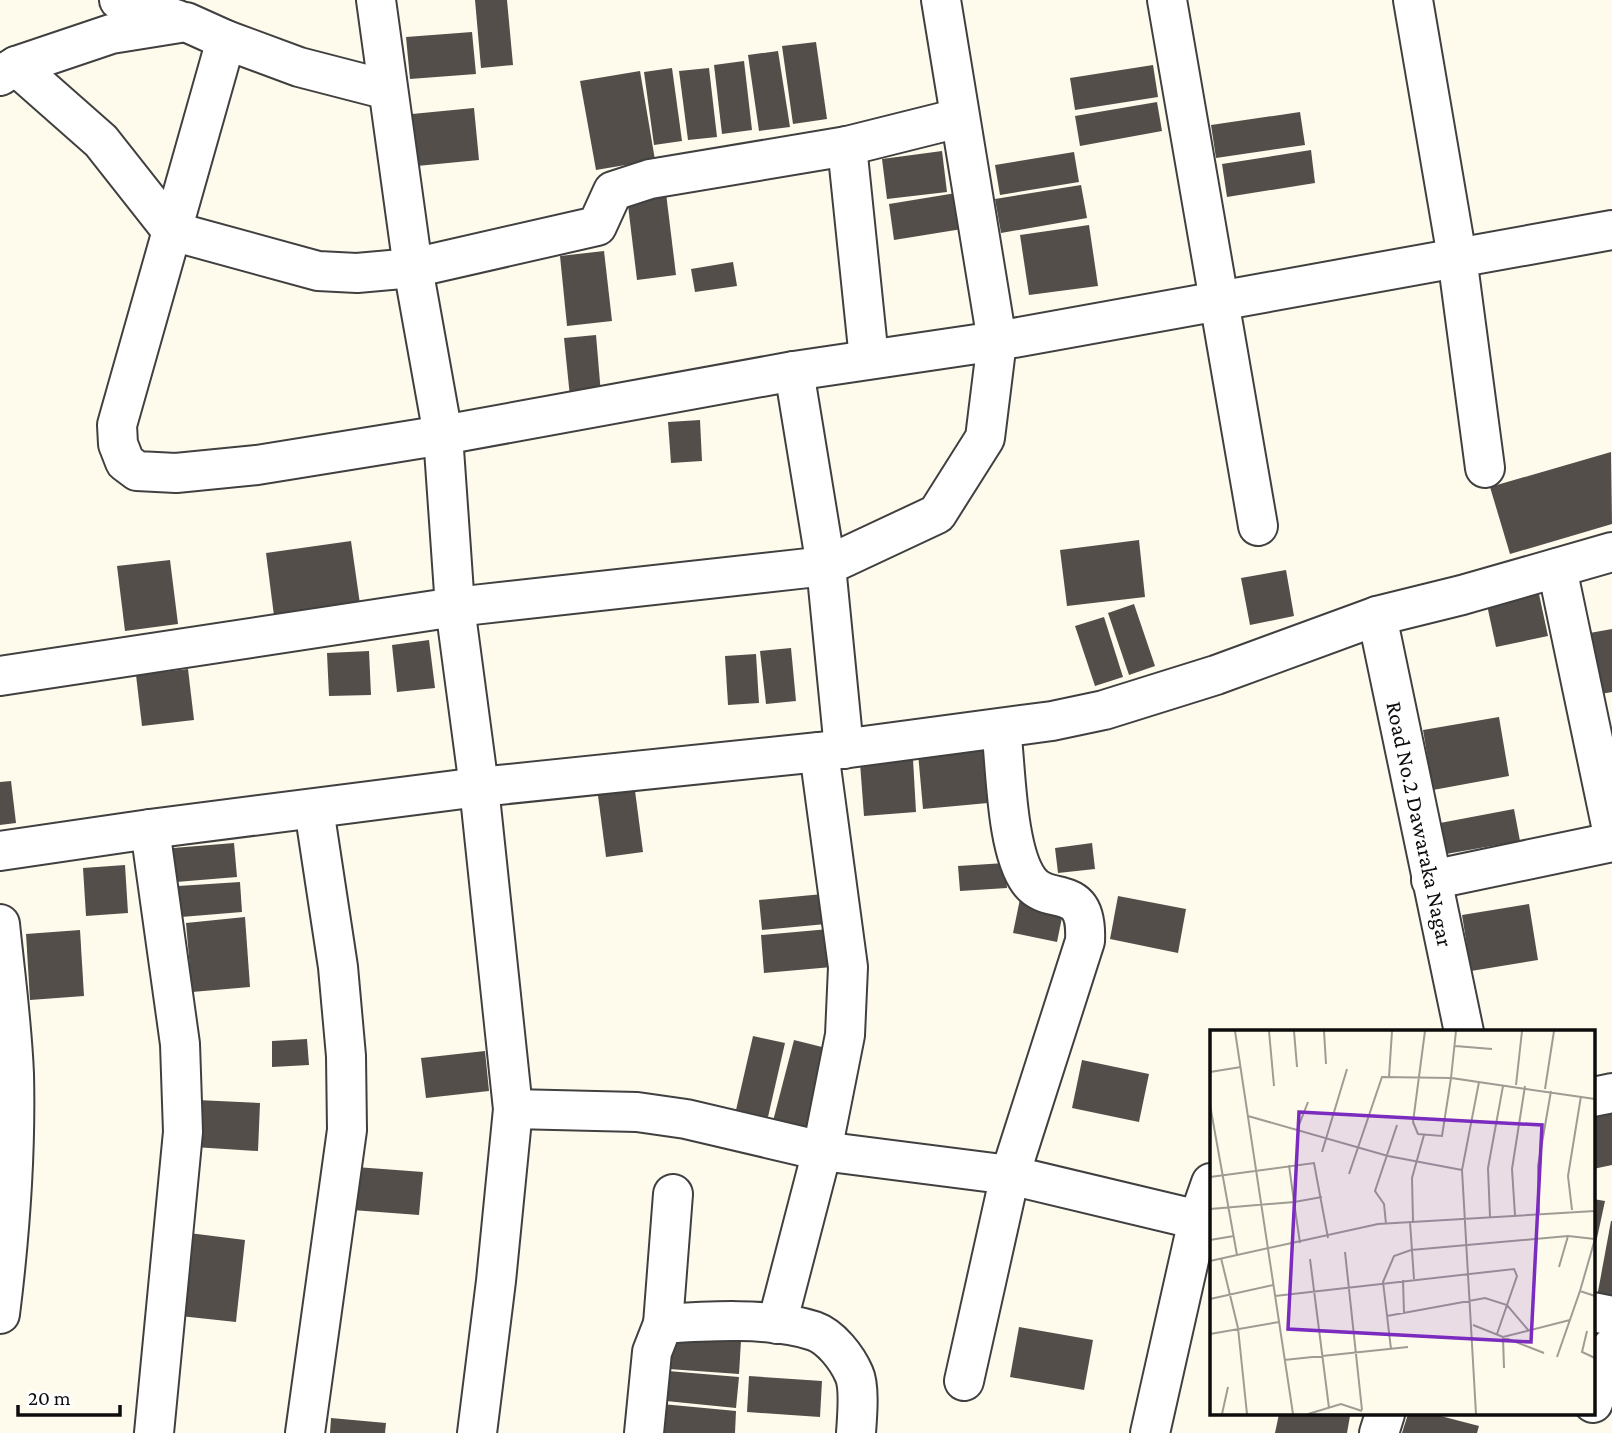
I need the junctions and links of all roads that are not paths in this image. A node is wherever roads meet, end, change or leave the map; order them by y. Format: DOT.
graph roads {
  1 [pos="119,0"];
  2 [pos="376,0"];
  3 [pos="941,0"];
  4 [pos="1167,0"];
  5 [pos="1413,0"];
  6 [pos="185,11"];
  7 [pos="226,40"];
  8 [pos="8,71"];
  9 [pos="388,90"];
  10 [pos="959,118"];
  11 [pos="847,146"];
  12 [pos="1612,230"];
  13 [pos="172,231"];
  14 [pos="1457,257"];
  15 [pos="413,268"];
  16 [pos="1220,302"];
  17 [pos="997,341"];
  18 [pos="869,359"];
  19 [pos="794,371"];
  20 [pos="443,435"];
  21 [pos="1485,468"];
  22 [pos="1258,526"];
  23 [pos="1612,552"];
  24 [pos="826,566"];
  25 [pos="1557,568"];
  26 [pos="455,607"];
  27 [pos="1377,616"];
  28 [pos="0,676"];
  29 [pos="1002,728"];
  30 [pos="831,751"];
  31 [pos="479,787"];
  32 [pos="314,809"];
  33 [pos="150,829"];
  34 [pos="1612,830"];
  35 [pos="1612,842"];
  36 [pos="0,851"];
  37 [pos="1431,880"];
  38 [pos="0,924"];
  39 [pos="1464,1030"];
  40 [pos="1612,1093"];
  41 [pos="1594,1097"];
  42 [pos="513,1109"];
  43 [pos="822,1151"];
  44 [pos="1010,1175"];
  45 [pos="1210,1189"];
  46 [pos="673,1194"];
  47 [pos="1205,1221"];
  48 [pos="1594,1312"];
  49 [pos="0,1314"];
  50 [pos="1612,1316"];
  51 [pos="663,1324"];
  52 [pos="778,1324"];
  53 [pos="1612,1348"];
  54 [pos="964,1381"];
  55 [pos="1594,1400"];
  56 [pos="1384,1416"];
  57 [pos="1588,1416"];
  58 [pos="153,1433"];
  59 [pos="305,1433"];
  60 [pos="477,1433"];
  61 [pos="644,1433"];
  62 [pos="856,1433"];
  63 [pos="1150,1433"];
  64 [pos="1379,1433"];
  65 [pos="1583,1433"];
  1 -- 6 [label="street"];
  2 -- 9 [label="street"];
  3 -- 10 [label="street"];
  4 -- 16 [label="street"];
  5 -- 14 [label="street"];
  6 -- 7 [label="street"];
  6 -- 8 [label="street"];
  7 -- 9 [label="street"];
  7 -- 13 [label="street"];
  8 -- 13 [label="street"];
  9 -- 15 [label="street"];
  10 -- 11 [label="street"];
  10 -- 17 [label="street"];
  11 -- 15 [label="street"];
  11 -- 18 [label="street"];
  12 -- 14 [label="street"];
  13 -- 15 [label="street"];
  13 -- 20 [label="street"];
  14 -- 16 [label="street"];
  14 -- 21 [label="street"];
  15 -- 20 [label="street"];
  16 -- 17 [label="street"];
  16 -- 22 [label="street"];
  17 -- 18 [label="street"];
  17 -- 24 [label="street"];
  18 -- 19 [label="street"];
  19 -- 20 [label="street"];
  19 -- 24 [label="street"];
  20 -- 26 [label="street"];
  23 -- 25 [label="street"];
  24 -- 26 [label="street"];
  24 -- 30 [label="street"];
  25 -- 27 [label="street"];
  25 -- 34 [label="street"];
  26 -- 28 [label="street"];
  26 -- 31 [label="street"];
  27 -- 29 [label="street"];
  27 -- 37 [label="street, Road No.2 Dawaraka Nagar"];
  29 -- 30 [label="street"];
  29 -- 44 [label="street"];
  30 -- 31 [label="street"];
  30 -- 43 [label="street"];
  31 -- 32 [label="street"];
  31 -- 42 [label="street"];
  32 -- 33 [label="street"];
  32 -- 59 [label="street"];
  33 -- 36 [label="street"];
  33 -- 58 [label="street"];
  35 -- 37 [label="street"];
  37 -- 39 [label="street, Road No.2 Dawaraka Nagar"];
  38 -- 49 [label="street"];
  40 -- 41 [label="street"];
  42 -- 43 [label="street"];
  42 -- 60 [label="street"];
  43 -- 44 [label="street"];
  43 -- 52 [label="street"];
  44 -- 47 [label="street"];
  44 -- 54 [label="street"];
  45 -- 47 [label="street"];
  46 -- 51 [label="street"];
  47 -- 63 [label="street"];
  48 -- 50 [label="street"];
  51 -- 52 [label="street"];
  51 -- 61 [label="street"];
  52 -- 62 [label="street"];
  53 -- 55 [label="street"];
  56 -- 64 [label="street"];
  57 -- 65 [label="street"];
}
